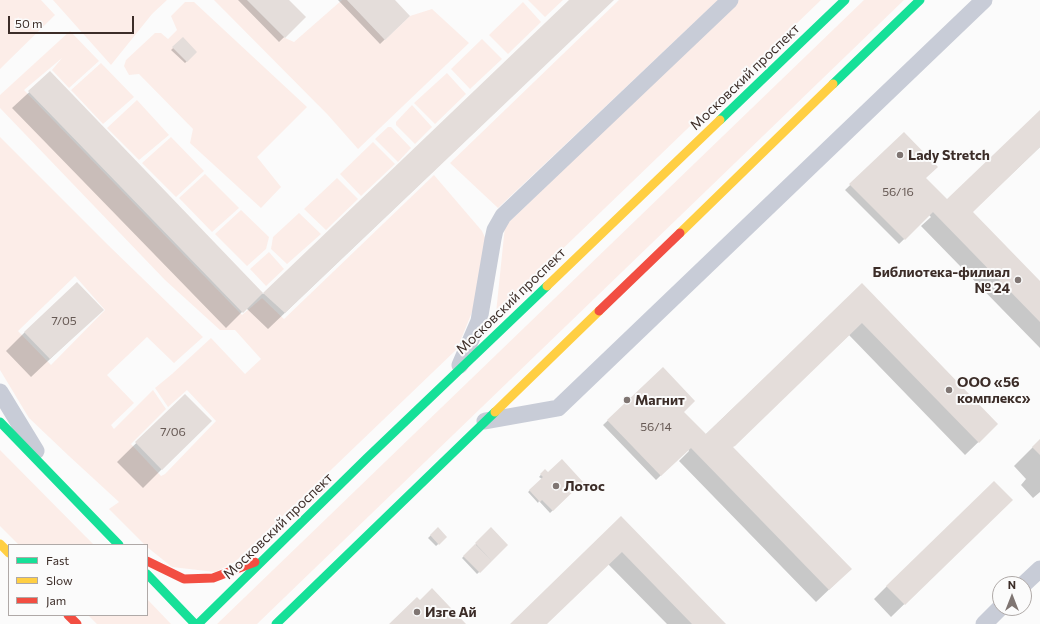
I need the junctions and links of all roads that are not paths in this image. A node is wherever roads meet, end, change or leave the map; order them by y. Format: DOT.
graph roads {
  1 [pos="730,0"];
  2 [pos="845,0"];
  3 [pos="920,0"];
  4 [pos="984,0"];
  5 [pos="455,374"];
  6 [pos="0,392"];
  7 [pos="485,421"];
  8 [pos="0,422"];
  9 [pos="51,475"];
  10 [pos="0,544"];
  11 [pos="118,544"];
  12 [pos="8,552"];
  13 [pos="265,557"];
  14 [pos="148,562"];
  15 [pos="1040,569"];
  16 [pos="148,575"];
  17 [pos="1032,576"];
  18 [pos="305,596"];
  19 [pos="68,616"];
  20 [pos="992,616"];
  21 [pos="295,617"];
  22 [pos="77,624"];
  23 [pos="195,624"];
  24 [pos="198,624"];
  25 [pos="276,624"];
  26 [pos="984,624"];
  1 -- 5 [label="street"];
  2 -- 5 [label="main road, Московский проспект"];
  3 -- 7 [label="main road"];
  4 -- 7 [label="street"];
  5 -- 13 [label="main road, Московский проспект"];
  6 -- 9 [label="street"];
  7 -- 18 [label="main road"];
  8 -- 9 [label="main road"];
  9 -- 11 [label="main road"];
  10 -- 12 [label="main road"];
  13 -- 14 [label="main road"];
  13 -- 24 [label="main road, Московский проспект"];
  15 -- 17 [label="street"];
  16 -- 23 [label="main road"];
  18 -- 21 [label="main road"];
  18 -- 25 [label="main road"];
  19 -- 22 [label="main road"];
  20 -- 26 [label="street"];
}
